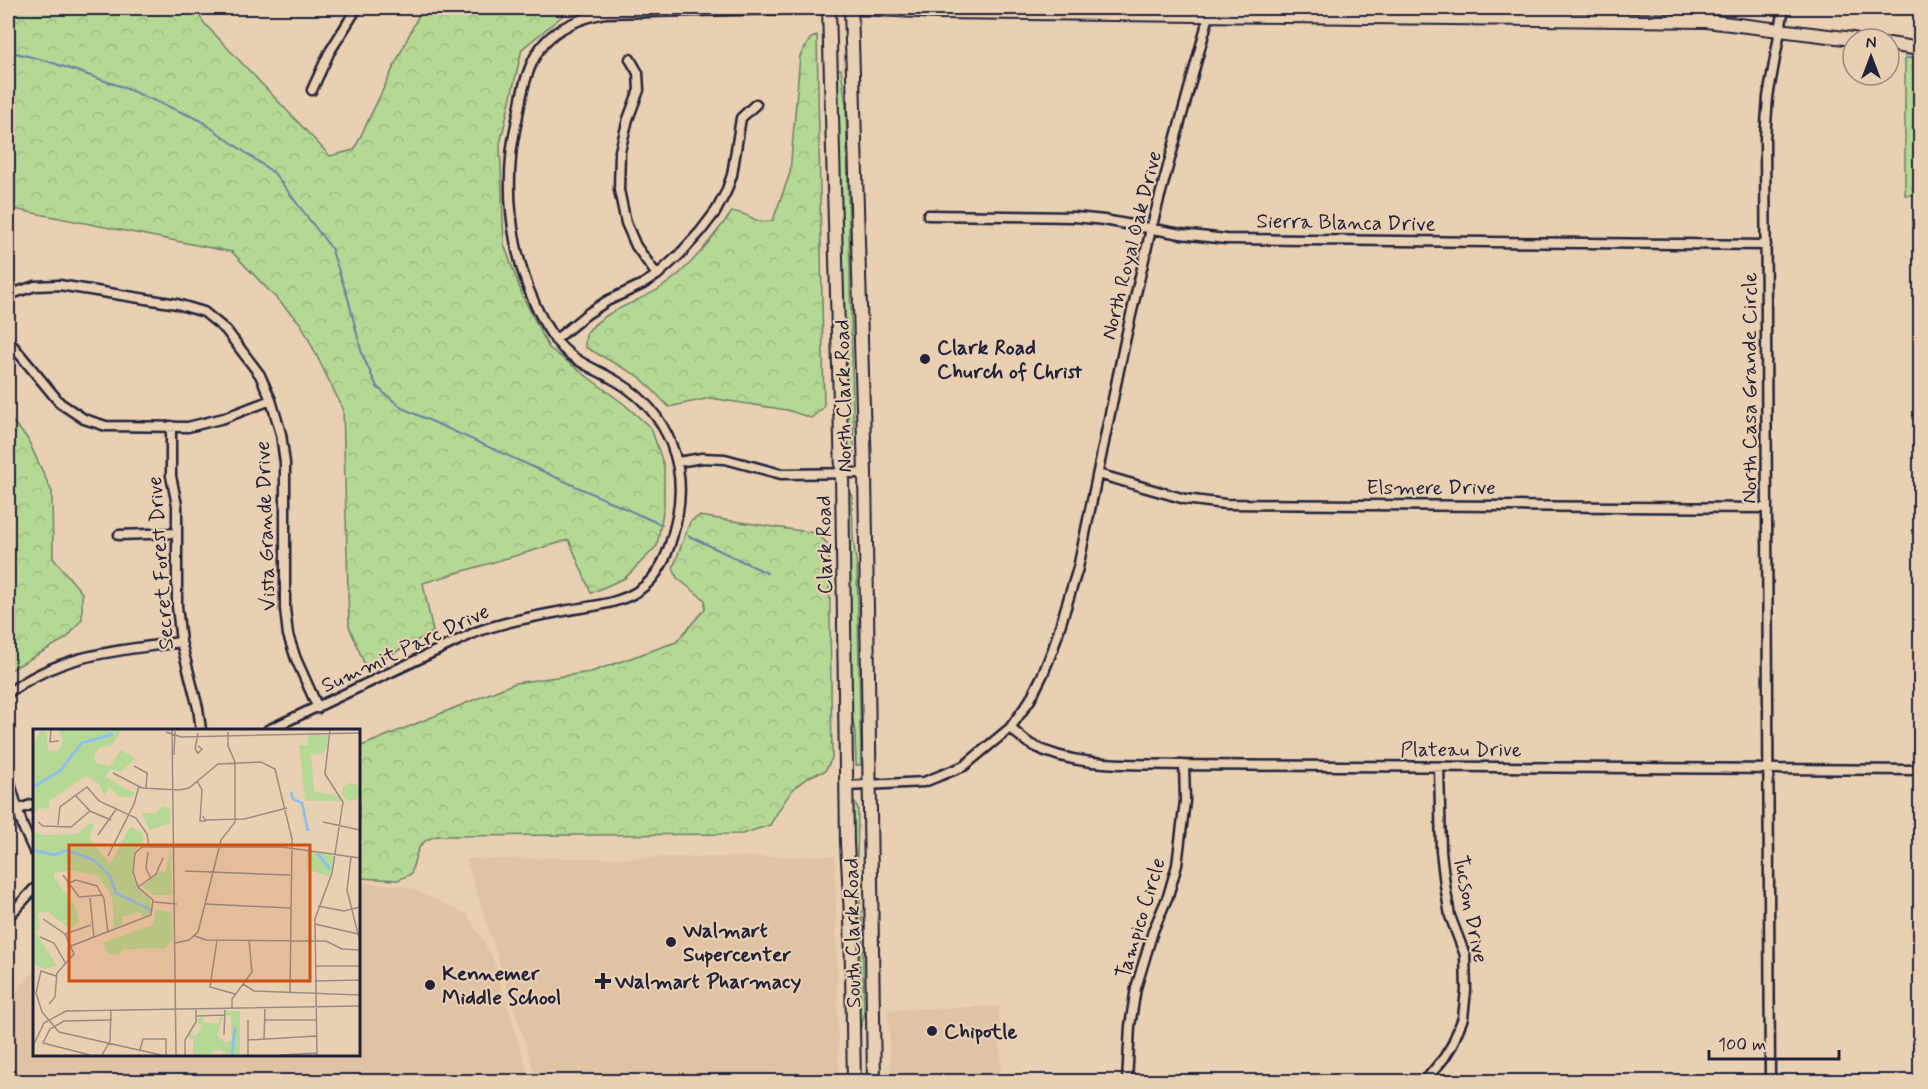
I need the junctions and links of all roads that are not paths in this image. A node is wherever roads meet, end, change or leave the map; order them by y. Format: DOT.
graph roads {
  1 [pos="357,8"];
  2 [pos="829,8"];
  3 [pos="846,8"];
  4 [pos="852,8"];
  5 [pos="1784,8"];
  6 [pos="755,9"];
  7 [pos="638,10"];
  8 [pos="1210,11"];
  9 [pos="1781,29"];
  10 [pos="1841,37"];
  11 [pos="1901,46"];
  12 [pos="1920,49"];
  13 [pos="630,59"];
  14 [pos="312,90"];
  15 [pos="756,105"];
  16 [pos="928,215"];
  17 [pos="1152,229"];
  18 [pos="1766,245"];
  19 [pos="657,275"];
  20 [pos="8,295"];
  21 [pos="8,340"];
  22 [pos="555,340"];
  23 [pos="271,400"];
  24 [pos="171,426"];
  25 [pos="678,462"];
  26 [pos="865,473"];
  27 [pos="842,474"];
  28 [pos="1098,474"];
  29 [pos="1767,508"];
  30 [pos="177,533"];
  31 [pos="119,535"];
  32 [pos="181,642"];
  33 [pos="8,693"];
  34 [pos="318,708"];
  35 [pos="1010,728"];
  36 [pos="201,729"];
  37 [pos="270,729"];
  38 [pos="1184,765"];
  39 [pos="1439,767"];
  40 [pos="1769,770"];
  41 [pos="1920,770"];
  42 [pos="8,777"];
  43 [pos="869,784"];
  44 [pos="847,786"];
  45 [pos="33,804"];
  46 [pos="19,809"];
  47 [pos="33,849"];
  48 [pos="33,890"];
  49 [pos="8,917"];
  50 [pos="854,1046"];
  51 [pos="873,1046"];
  52 [pos="854,1082"];
  53 [pos="874,1082"];
  54 [pos="1127,1082"];
  55 [pos="1424,1082"];
  56 [pos="1770,1082"];
  1 -- 14 [label="street"];
  2 -- 3 [label="main road"];
  2 -- 6 [label="street, Summit Parc Drive"];
  2 -- 27 [label="main road, Clark Road"];
  4 -- 8 [label="main road"];
  4 -- 26 [label="main road, North Clark Road"];
  5 -- 9 [label="street, North Casa Grande Circle"];
  6 -- 7 [label="street, Summit Parc Drive"];
  7 -- 22 [label="street, Summit Parc Drive"];
  8 -- 9 [label="main road"];
  8 -- 17 [label="street, North Royal Oak Drive"];
  9 -- 10 [label="main road"];
  9 -- 18 [label="street, North Casa Grande Circle"];
  11 -- 12 [label="main road"];
  13 -- 19 [label="street"];
  15 -- 19 [label="street"];
  16 -- 17 [label="street, Sierra Blanca Drive"];
  17 -- 18 [label="street, Sierra Blanca Drive"];
  17 -- 28 [label="street, North Royal Oak Drive"];
  18 -- 29 [label="street, North Casa Grande Circle"];
  19 -- 22 [label="street"];
  20 -- 23 [label="street, Vista Grande Drive"];
  21 -- 24 [label="street"];
  22 -- 25 [label="street, Summit Parc Drive"];
  23 -- 24 [label="street"];
  23 -- 34 [label="street, Vista Grande Drive"];
  24 -- 30 [label="street, Secret Forest Drive"];
  25 -- 27 [label="street"];
  25 -- 34 [label="street, Summit Parc Drive"];
  26 -- 27 [label="street"];
  26 -- 43 [label="main road, North Clark Road"];
  27 -- 44 [label="main road, Clark Road"];
  28 -- 29 [label="street, Elsmere Drive"];
  28 -- 35 [label="street, North Royal Oak Drive"];
  29 -- 40 [label="street, North Casa Grande Circle"];
  30 -- 31 [label="street"];
  30 -- 32 [label="street, Secret Forest Drive"];
  32 -- 33 [label="street"];
  32 -- 36 [label="street, Secret Forest Drive"];
  34 -- 37 [label="street, Summit Parc Drive"];
  35 -- 38 [label="street, Plateau Drive"];
  35 -- 43 [label="street, North Royal Oak Drive"];
  38 -- 39 [label="street, Plateau Drive"];
  38 -- 54 [label="street, Tampico Circle"];
  39 -- 40 [label="street, Plateau Drive"];
  39 -- 55 [label="street, Tucson Drive"];
  40 -- 41 [label="street, Plateau Drive"];
  40 -- 56 [label="street, North Casa Grande Circle"];
  42 -- 46 [label="street"];
  43 -- 44 [label="street, North Royal Oak Drive"];
  43 -- 51 [label="main road, South Clark Road"];
  44 -- 50 [label="main road, Clark Road"];
  45 -- 46 [label="street"];
  46 -- 47 [label="street"];
  48 -- 49 [label="street"];
  50 -- 51 [label="main road"];
  50 -- 52 [label="main road, Clark Road"];
  51 -- 53 [label="main road, South Clark Road"];
}
